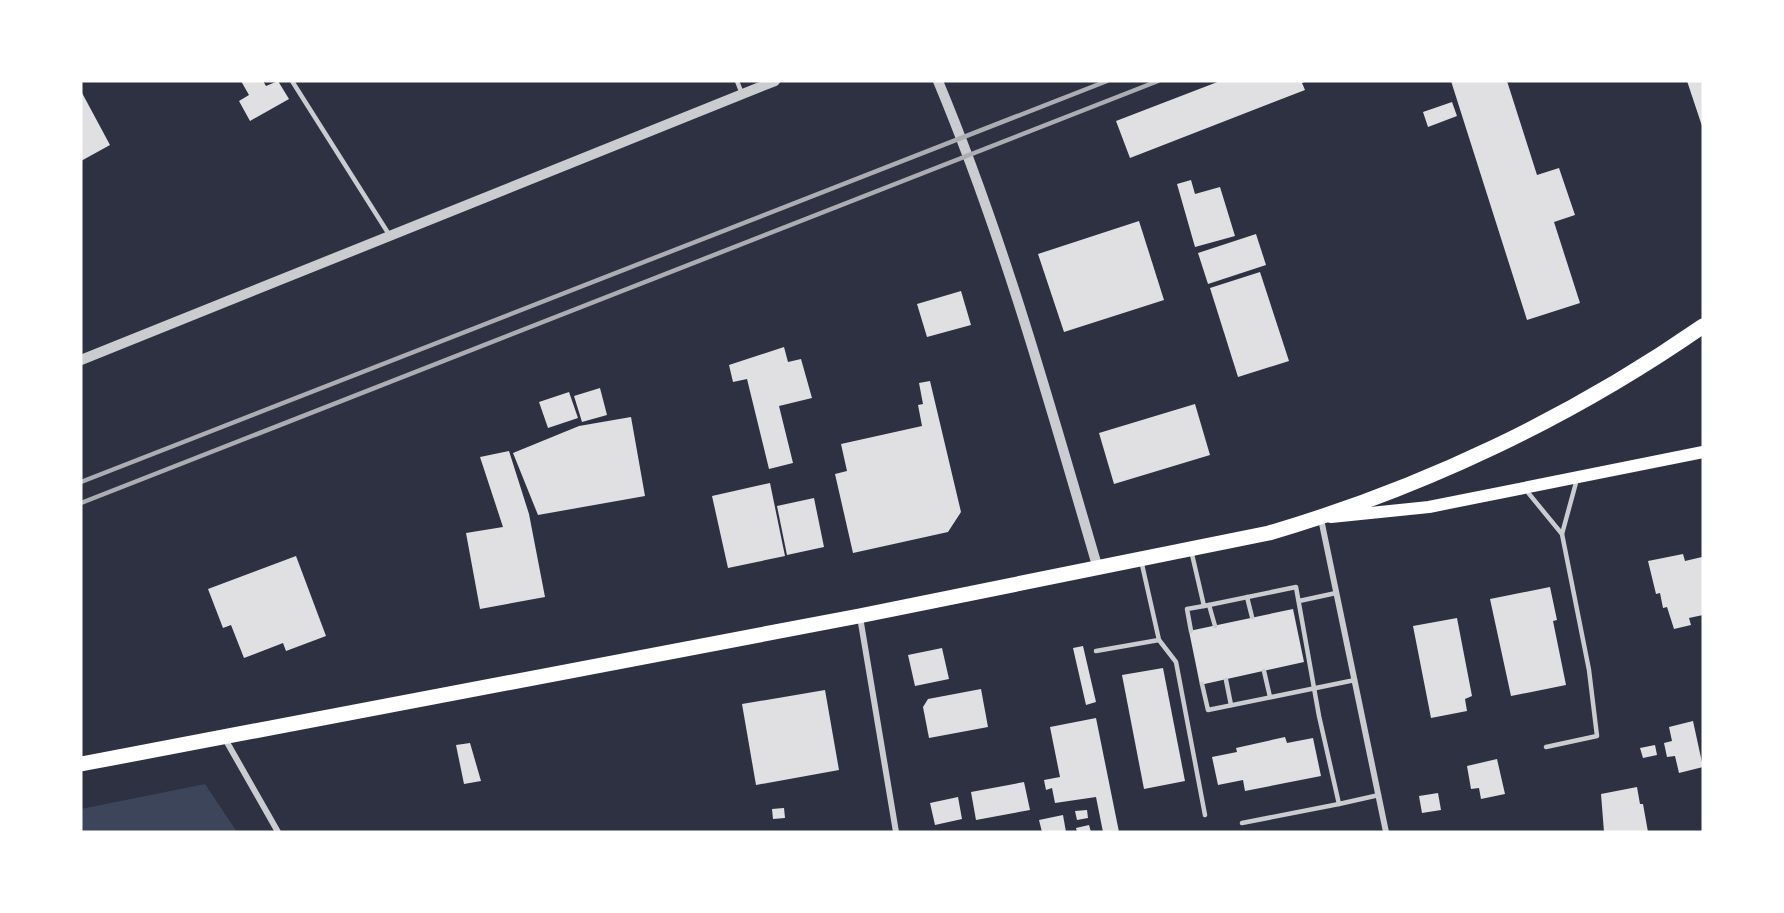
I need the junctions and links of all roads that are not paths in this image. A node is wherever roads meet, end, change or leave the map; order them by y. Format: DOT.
graph roads {
  1 [pos="292,81"];
  2 [pos="737,81"];
  3 [pos="775,81"];
  4 [pos="938,81"];
  5 [pos="742,94"];
  6 [pos="391,237"];
  7 [pos="1703,326"];
  8 [pos="81,360"];
  9 [pos="1703,452"];
  10 [pos="1577,478"];
  11 [pos="1525,489"];
  12 [pos="1321,518"];
  13 [pos="1562,534"];
  14 [pos="1191,550"];
  15 [pos="1141,560"];
  16 [pos="1098,569"];
  17 [pos="1336,593"];
  18 [pos="1247,597"];
  19 [pos="1299,601"];
  20 [pos="1207,605"];
  21 [pos="859,616"];
  22 [pos="1252,617"];
  23 [pos="1215,626"];
  24 [pos="1191,631"];
  25 [pos="1159,639"];
  26 [pos="1096,651"];
  27 [pos="1264,671"];
  28 [pos="1226,680"];
  29 [pos="1355,680"];
  30 [pos="1202,684"];
  31 [pos="1316,687"];
  32 [pos="1270,697"];
  33 [pos="1231,705"];
  34 [pos="224,737"];
  35 [pos="1546,747"];
  36 [pos="81,764"];
  37 [pos="1379,795"];
  38 [pos="1339,804"];
  39 [pos="1205,815"];
  40 [pos="1242,824"];
  41 [pos="278,832"];
  42 [pos="896,832"];
  43 [pos="1386,832"];
  1 -- 6 [label="lane"];
  2 -- 5 [label="lane"];
  3 -- 5 [label="street"];
  4 -- 16 [label="street"];
  5 -- 6 [label="street"];
  6 -- 8 [label="street"];
  7 -- 12 [label="main road"];
  9 -- 10 [label="main road"];
  10 -- 11 [label="main road"];
  10 -- 13 [label="lane"];
  11 -- 12 [label="main road"];
  11 -- 13 [label="lane"];
  12 -- 14 [label="main road"];
  12 -- 17 [label="street"];
  13 -- 35 [label="lane"];
  14 -- 15 [label="main road"];
  14 -- 20 [label="lane"];
  15 -- 16 [label="main road"];
  15 -- 25 [label="lane"];
  16 -- 21 [label="main road"];
  17 -- 19 [label="lane"];
  17 -- 29 [label="street"];
  18 -- 19 [label="lane"];
  18 -- 20 [label="lane"];
  18 -- 22 [label="lane"];
  19 -- 31 [label="lane"];
  20 -- 23 [label="lane"];
  20 -- 24 [label="lane"];
  21 -- 34 [label="main road"];
  21 -- 42 [label="street"];
  25 -- 26 [label="lane"];
  25 -- 39 [label="lane"];
  27 -- 32 [label="lane"];
  28 -- 33 [label="lane"];
  29 -- 31 [label="lane"];
  29 -- 37 [label="street"];
  30 -- 33 [label="lane"];
  31 -- 32 [label="lane"];
  31 -- 38 [label="lane"];
  32 -- 33 [label="lane"];
  34 -- 36 [label="main road"];
  34 -- 41 [label="street"];
  37 -- 38 [label="lane"];
  37 -- 43 [label="street"];
  38 -- 40 [label="lane"];
}
